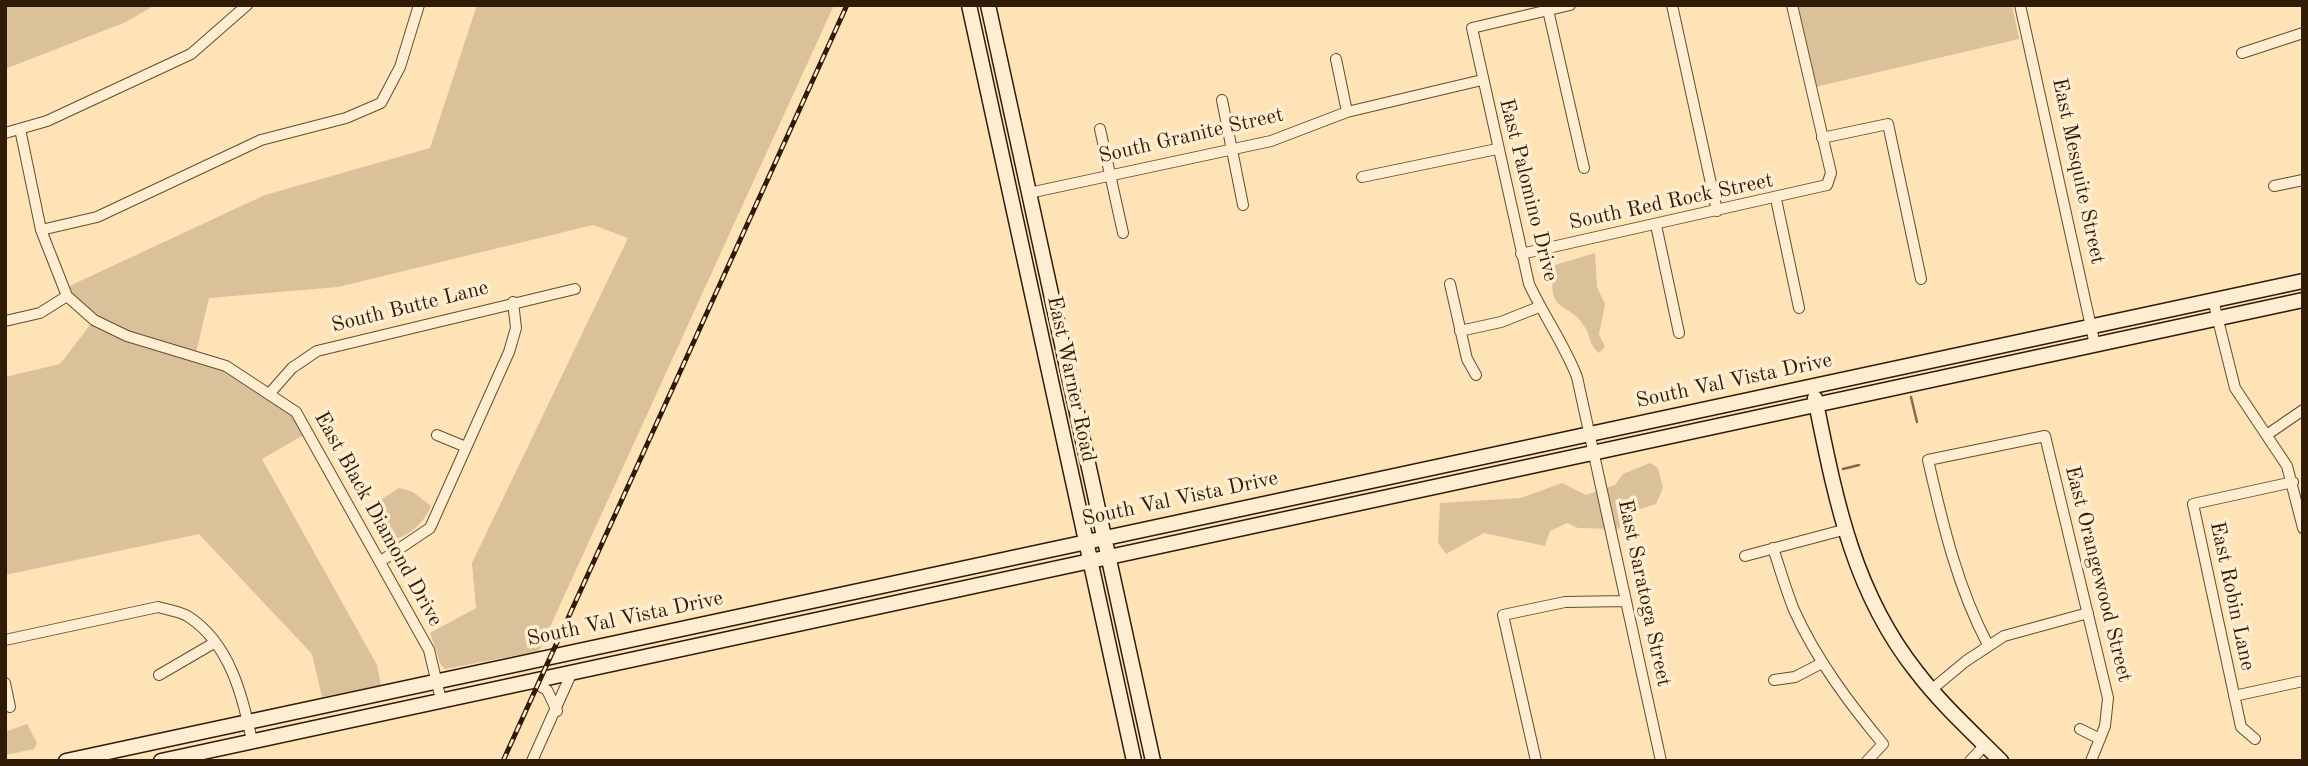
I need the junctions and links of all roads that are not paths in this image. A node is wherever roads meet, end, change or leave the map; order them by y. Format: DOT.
graph roads {
  1 [pos="247,5"];
  2 [pos="419,5"];
  3 [pos="969,5"];
  4 [pos="988,5"];
  5 [pos="1570,5"];
  6 [pos="1672,5"];
  7 [pos="1793,5"];
  8 [pos="2020,5"];
  9 [pos="1548,10"];
  10 [pos="2303,33"];
  11 [pos="997,45"];
  12 [pos="978,49"];
  13 [pos="2242,53"];
  14 [pos="1336,59"];
  15 [pos="1482,80"];
  16 [pos="1222,100"];
  17 [pos="1346,112"];
  18 [pos="995,125"];
  19 [pos="20,129"];
  20 [pos="1100,129"];
  21 [pos="5,132"];
  22 [pos="1822,138"];
  23 [pos="1497,149"];
  24 [pos="1231,150"];
  25 [pos="1584,168"];
  26 [pos="1112,175"];
  27 [pos="1362,177"];
  28 [pos="2303,180"];
  29 [pos="2274,186"];
  30 [pos="1029,193"];
  31 [pos="1776,199"];
  32 [pos="1243,205"];
  33 [pos="1717,211"];
  34 [pos="1656,225"];
  35 [pos="41,230"];
  36 [pos="1123,233"];
  37 [pos="1521,254"];
  38 [pos="1921,279"];
  39 [pos="2303,281"];
  40 [pos="1450,284"];
  41 [pos="575,289"];
  42 [pos="66,296"];
  43 [pos="2213,300"];
  44 [pos="2303,300"];
  45 [pos="513,302"];
  46 [pos="1539,307"];
  47 [pos="1799,308"];
  48 [pos="1057,314"];
  49 [pos="2218,319"];
  50 [pos="1037,320"];
  51 [pos="5,321"];
  52 [pos="2091,326"];
  53 [pos="1460,331"];
  54 [pos="1679,333"];
  55 [pos="2095,345"];
  56 [pos="1476,375"];
  57 [pos="1813,385"];
  58 [pos="270,393"];
  59 [pos="1817,405"];
  60 [pos="2303,410"];
  61 [pos="1590,434"];
  62 [pos="2269,434"];
  63 [pos="437,435"];
  64 [pos="466,447"];
  65 [pos="1594,453"];
  66 [pos="2293,482"];
  67 [pos="1323,491"];
  68 [pos="1326,511"];
  69 [pos="2303,528"];
  70 [pos="1843,530"];
  71 [pos="1106,536"];
  72 [pos="1084,540"];
  73 [pos="1773,548"];
  74 [pos="1745,556"];
  75 [pos="1110,557"];
  76 [pos="381,561"];
  77 [pos="1089,562"];
  78 [pos="812,601"];
  79 [pos="1626,601"];
  80 [pos="2088,614"];
  81 [pos="816,620"];
  82 [pos="5,640"];
  83 [pos="214,643"];
  84 [pos="606,645"];
  85 [pos="1988,645"];
  86 [pos="1822,663"];
  87 [pos="610,665"];
  88 [pos="572,672"];
  89 [pos="159,676"];
  90 [pos="1774,680"];
  91 [pos="436,681"];
  92 [pos="531,681"];
  93 [pos="2303,681"];
  94 [pos="5,683"];
  95 [pos="1931,690"];
  96 [pos="2234,696"];
  97 [pos="441,700"];
  98 [pos="10,706"];
  99 [pos="557,710"];
  100 [pos="248,722"];
  101 [pos="2080,729"];
  102 [pos="1147,732"];
  103 [pos="1128,736"];
  104 [pos="2255,738"];
  105 [pos="2101,739"];
  106 [pos="252,741"];
  107 [pos="1985,745"];
  108 [pos="66,761"];
  109 [pos="161,761"];
  110 [pos="532,761"];
  111 [pos="1134,761"];
  112 [pos="1153,761"];
  113 [pos="1536,761"];
  114 [pos="1661,761"];
  115 [pos="1867,761"];
  116 [pos="1970,761"];
  117 [pos="2001,761"];
  118 [pos="2091,761"];
  1 -- 19 [label="street"];
  2 -- 35 [label="street"];
  3 -- 12 [label="main road, East Warner Road"];
  4 -- 11 [label="main road, East Warner Road"];
  5 -- 9 [label="street"];
  6 -- 33 [label="street"];
  7 -- 22 [label="street"];
  8 -- 52 [label="street, East Mesquite Street"];
  9 -- 15 [label="street, East Palomino Drive"];
  9 -- 25 [label="street"];
  10 -- 13 [label="street"];
  11 -- 12 [label="main road"];
  11 -- 30 [label="main road, East Warner Road"];
  12 -- 18 [label="main road, East Warner Road"];
  14 -- 17 [label="street"];
  15 -- 17 [label="street, South Granite Street"];
  15 -- 23 [label="street, East Palomino Drive"];
  16 -- 24 [label="street"];
  17 -- 24 [label="street, South Granite Street"];
  18 -- 30 [label="main road"];
  18 -- 50 [label="main road, East Warner Road"];
  19 -- 21 [label="street"];
  19 -- 35 [label="street, East Black Diamond Drive"];
  20 -- 26 [label="street"];
  22 -- 31 [label="street, South Red Rock Street"];
  22 -- 38 [label="street"];
  23 -- 27 [label="street"];
  23 -- 37 [label="street, East Palomino Drive"];
  24 -- 26 [label="street, South Granite Street"];
  24 -- 32 [label="street"];
  26 -- 30 [label="street, South Granite Street"];
  26 -- 36 [label="street"];
  28 -- 29 [label="street"];
  30 -- 48 [label="main road, East Warner Road"];
  31 -- 33 [label="street, South Red Rock Street"];
  31 -- 47 [label="street"];
  33 -- 34 [label="street, South Red Rock Street"];
  34 -- 37 [label="street, South Red Rock Street"];
  34 -- 54 [label="street"];
  35 -- 42 [label="street, East Black Diamond Drive"];
  37 -- 46 [label="street, East Palomino Drive"];
  39 -- 43 [label="main road, South Val Vista Drive"];
  40 -- 53 [label="street"];
  41 -- 45 [label="street, South Butte Lane"];
  42 -- 51 [label="street"];
  42 -- 58 [label="street, East Black Diamond Drive"];
  43 -- 49 [label="street"];
  43 -- 52 [label="main road, South Val Vista Drive"];
  44 -- 49 [label="main road, South Val Vista Drive"];
  45 -- 58 [label="street, South Butte Lane"];
  45 -- 64 [label="street"];
  46 -- 53 [label="street"];
  46 -- 61 [label="street, East Palomino Drive"];
  48 -- 50 [label="main road"];
  48 -- 71 [label="main road, East Warner Road"];
  49 -- 55 [label="main road, South Val Vista Drive"];
  49 -- 62 [label="street"];
  50 -- 72 [label="main road, East Warner Road"];
  52 -- 55 [label="street, East Mesquite Street"];
  52 -- 57 [label="main road, South Val Vista Drive"];
  53 -- 56 [label="street"];
  55 -- 59 [label="main road, South Val Vista Drive"];
  57 -- 59 [label="main road"];
  57 -- 61 [label="main road, South Val Vista Drive"];
  58 -- 76 [label="street, East Black Diamond Drive"];
  59 -- 65 [label="main road, South Val Vista Drive"];
  59 -- 70 [label="main road"];
  60 -- 62 [label="street"];
  61 -- 65 [label="street, East Saratoga Street"];
  61 -- 67 [label="main road, South Val Vista Drive"];
  62 -- 66 [label="street"];
  63 -- 64 [label="street"];
  64 -- 76 [label="street"];
  65 -- 68 [label="main road, South Val Vista Drive"];
  65 -- 79 [label="street, East Saratoga Street"];
  66 -- 69 [label="street"];
  66 -- 96 [label="street, East Robin Lane"];
  67 -- 68 [label="main road"];
  67 -- 71 [label="main road, South Val Vista Drive"];
  68 -- 75 [label="main road, South Val Vista Drive"];
  70 -- 73 [label="street"];
  70 -- 95 [label="main road"];
  71 -- 72 [label="main road, South Val Vista Drive"];
  71 -- 75 [label="main road, East Warner Road"];
  72 -- 77 [label="main road, East Warner Road"];
  72 -- 78 [label="main road, South Val Vista Drive"];
  73 -- 74 [label="street"];
  73 -- 86 [label="street"];
  75 -- 77 [label="main road, South Val Vista Drive"];
  75 -- 102 [label="main road, East Warner Road"];
  76 -- 91 [label="street, East Black Diamond Drive"];
  77 -- 81 [label="main road, South Val Vista Drive"];
  77 -- 103 [label="main road, East Warner Road"];
  78 -- 81 [label="main road"];
  78 -- 84 [label="main road, South Val Vista Drive"];
  79 -- 113 [label="street"];
  79 -- 114 [label="street, East Saratoga Street"];
  80 -- 85 [label="street"];
  80 -- 85 [label="street, East Orangewood Street"];
  80 -- 105 [label="street, East Orangewood Street"];
  81 -- 87 [label="main road, South Val Vista Drive"];
  82 -- 83 [label="street"];
  83 -- 89 [label="street"];
  83 -- 100 [label="street"];
  84 -- 87 [label="main road"];
  84 -- 91 [label="main road, South Val Vista Drive"];
  85 -- 95 [label="street"];
  86 -- 90 [label="street"];
  86 -- 115 [label="street"];
  87 -- 88 [label="main road, South Val Vista Drive"];
  88 -- 92 [label="main road, South Val Vista Drive"];
  88 -- 99 [label="street"];
  91 -- 97 [label="street, East Black Diamond Drive"];
  91 -- 100 [label="main road, South Val Vista Drive"];
  92 -- 97 [label="main road, South Val Vista Drive"];
  92 -- 99 [label="street"];
  93 -- 96 [label="street"];
  94 -- 98 [label="street"];
  95 -- 107 [label="main road"];
  96 -- 104 [label="street, East Robin Lane"];
  97 -- 106 [label="main road, South Val Vista Drive"];
  99 -- 110 [label="street"];
  100 -- 106 [label="street"];
  100 -- 108 [label="main road, South Val Vista Drive"];
  101 -- 105 [label="street"];
  102 -- 103 [label="main road"];
  102 -- 112 [label="main road, East Warner Road"];
  103 -- 111 [label="main road, East Warner Road"];
  105 -- 118 [label="street, East Orangewood Street"];
  106 -- 109 [label="main road, South Val Vista Drive"];
  107 -- 116 [label="street"];
  107 -- 117 [label="main road"];
}
